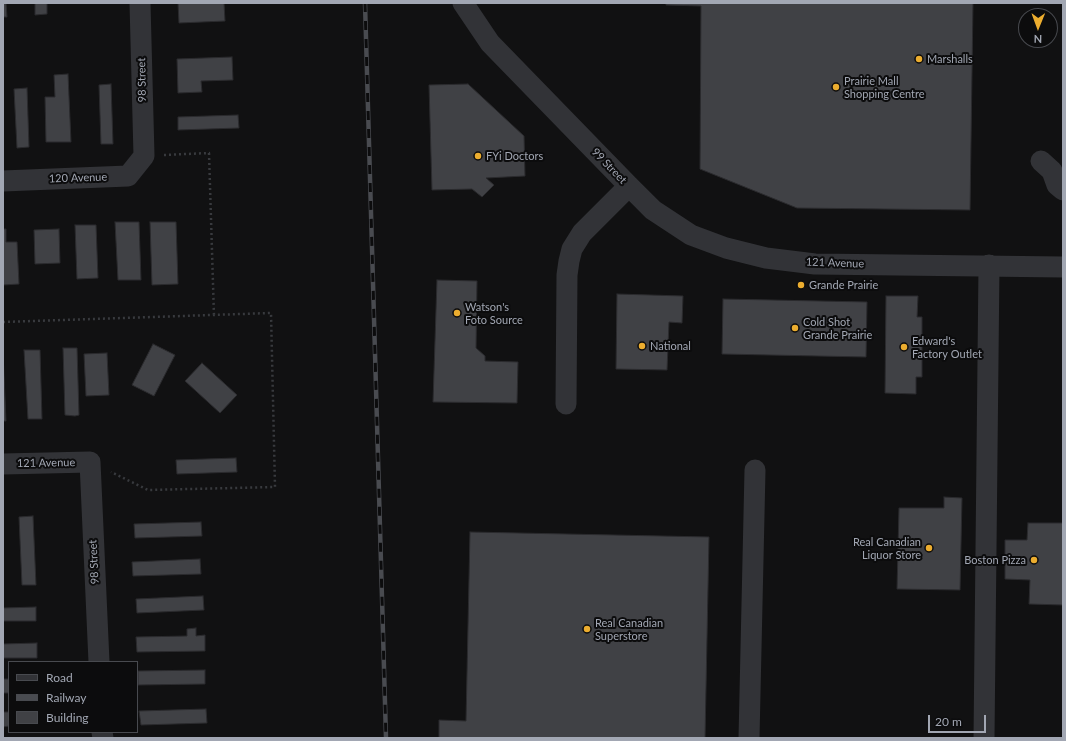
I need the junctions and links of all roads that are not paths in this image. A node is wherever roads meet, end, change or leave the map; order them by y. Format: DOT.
graph roads {
  1 [pos="140,3"];
  2 [pos="463,3"];
  3 [pos="144,156"];
  4 [pos="1041,161"];
  5 [pos="3,181"];
  6 [pos="628,186"];
  7 [pos="1063,190"];
  8 [pos="990,265"];
  9 [pos="1063,267"];
  10 [pos="566,404"];
  11 [pos="90,462"];
  12 [pos="3,464"];
  13 [pos="756,470"];
  14 [pos="99,661"];
  15 [pos="749,738"];
  16 [pos="984,738"];
  1 -- 3 [label="street, 98 Street"];
  2 -- 6 [label="street, 99 Street"];
  3 -- 5 [label="street, 120 Avenue"];
  4 -- 7 [label="street"];
  6 -- 8 [label="street, 121 Avenue"];
  6 -- 10 [label="street, 99 Street"];
  8 -- 9 [label="street, 121 Avenue"];
  8 -- 16 [label="street"];
  11 -- 12 [label="street, 121 Avenue"];
  11 -- 14 [label="street, 98 Street"];
  13 -- 15 [label="street"];
}
